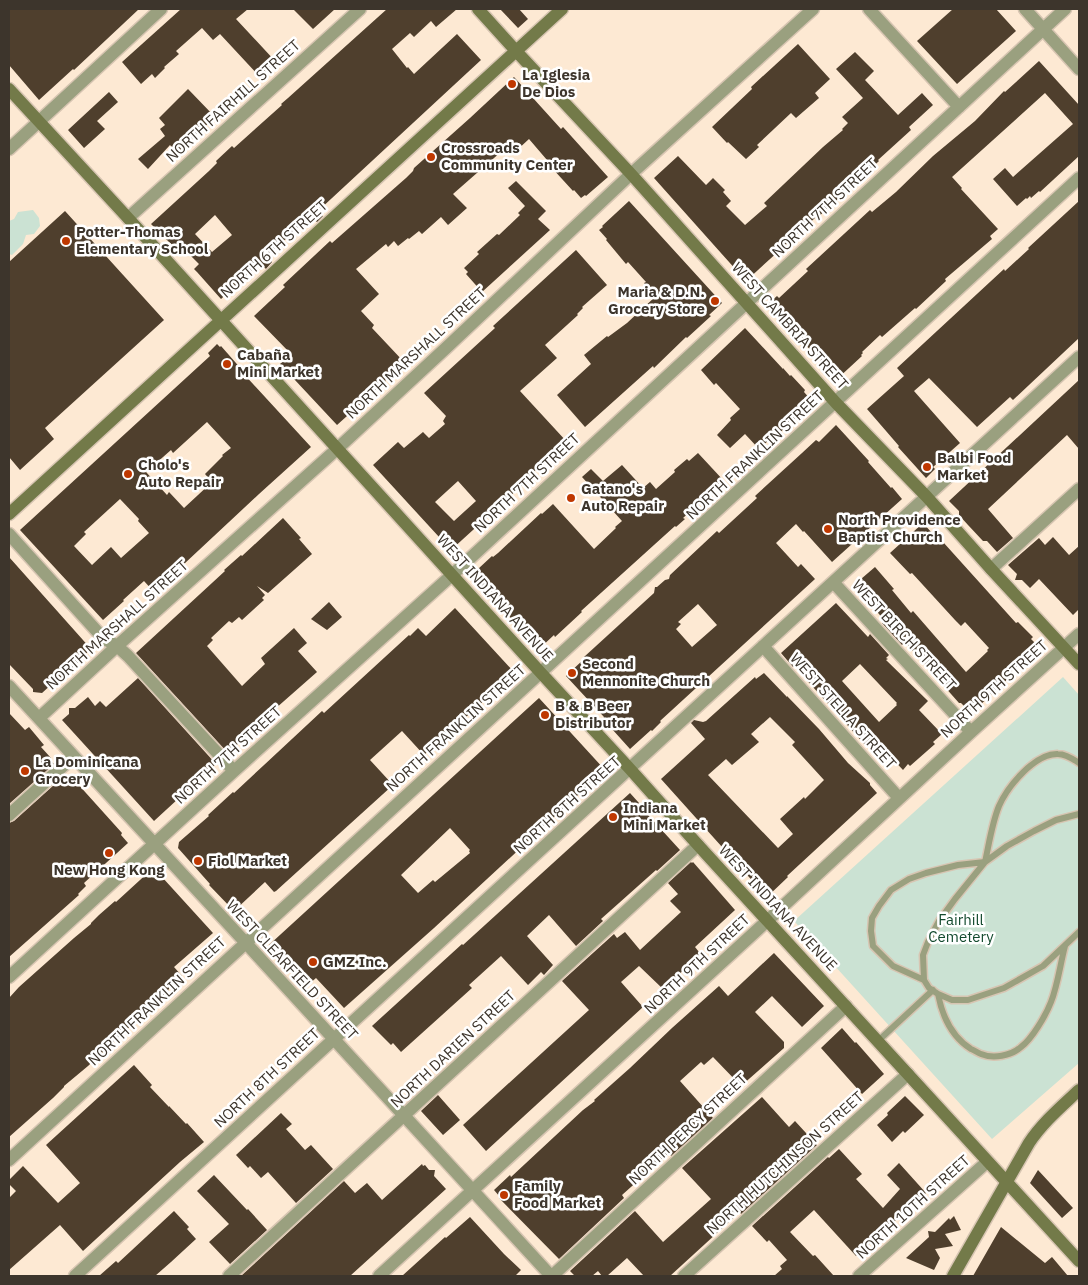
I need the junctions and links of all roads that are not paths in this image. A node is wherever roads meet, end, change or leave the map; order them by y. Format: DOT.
graph roads {
  1 [pos="161,9"];
  2 [pos="360,9"];
  3 [pos="478,9"];
  4 [pos="562,9"];
  5 [pos="814,9"];
  6 [pos="869,9"];
  7 [pos="1025,9"];
  8 [pos="1065,9"];
  9 [pos="1043,29"];
  10 [pos="516,51"];
  11 [pos="1079,69"];
  12 [pos="9,89"];
  13 [pos="959,107"];
  14 [pos="39,122"];
  15 [pos="9,150"];
  16 [pos="631,174"];
  17 [pos="1079,178"];
  18 [pos="128,218"];
  19 [pos="747,302"];
  20 [pos="220,320"];
  21 [pos="1079,356"];
  22 [pos="836,403"];
  23 [pos="337,449"];
  24 [pos="1079,489"];
  25 [pos="927,497"];
  26 [pos="9,514"];
  27 [pos="9,534"];
  28 [pos="991,569"];
  29 [pos="452,574"];
  30 [pos="834,583"];
  31 [pos="1079,634"];
  32 [pos="117,646"];
  33 [pos="763,646"];
  34 [pos="1064,648"];
  35 [pos="1079,664"];
  36 [pos="541,673"];
  37 [pos="9,686"];
  38 [pos="39,718"];
  39 [pos="971,732"];
  40 [pos="73,757"];
  41 [pos="1079,763"];
  42 [pos="630,769"];
  43 [pos="234,771"];
  44 [pos="899,798"];
  45 [pos="1079,814"];
  46 [pos="9,815"];
  47 [pos="155,845"];
  48 [pos="698,845"];
  49 [pos="985,862"];
  50 [pos="768,921"];
  51 [pos="1079,932"];
  52 [pos="245,942"];
  53 [pos="1066,945"];
  54 [pos="9,977"];
  55 [pos="924,980"];
  56 [pos="935,992"];
  57 [pos="846,1006"];
  58 [pos="334,1039"];
  59 [pos="878,1041"];
  60 [pos="908,1074"];
  61 [pos="1078,1092"];
  62 [pos="404,1116"];
  63 [pos="9,1160"];
  64 [pos="987,1162"];
  65 [pos="1006,1182"];
  66 [pos="473,1192"];
  67 [pos="1079,1262"];
  68 [pos="75,1276"];
  69 [pos="229,1276"];
  70 [pos="379,1276"];
  71 [pos="551,1276"];
  72 [pos="684,1276"];
  73 [pos="860,1276"];
  74 [pos="953,1276"];
  1 -- 14 [label="street"];
  2 -- 18 [label="street, NORTH FAIRHILL STREET"];
  3 -- 10 [label="street, WEST CAMBRIA STREET"];
  4 -- 10 [label="street, NORTH 6TH STREET"];
  5 -- 16 [label="street, NORTH MARSHALL STREET"];
  6 -- 13 [label="street"];
  7 -- 9 [label="street"];
  8 -- 9 [label="street, NORTH 7TH STREET"];
  9 -- 11 [label="street"];
  9 -- 13 [label="street, NORTH 7TH STREET"];
  10 -- 16 [label="street, WEST CAMBRIA STREET"];
  10 -- 20 [label="street, NORTH 6TH STREET"];
  12 -- 14 [label="street, WEST INDIANA AVENUE"];
  13 -- 19 [label="street, NORTH 7TH STREET"];
  14 -- 15 [label="street"];
  14 -- 18 [label="street, WEST INDIANA AVENUE"];
  16 -- 19 [label="street, WEST CAMBRIA STREET"];
  16 -- 23 [label="street, NORTH MARSHALL STREET"];
  17 -- 22 [label="street, NORTH FRANKLIN STREET"];
  18 -- 20 [label="street, WEST INDIANA AVENUE"];
  19 -- 22 [label="street, WEST CAMBRIA STREET"];
  19 -- 29 [label="street, NORTH 7TH STREET"];
  20 -- 23 [label="street, WEST INDIANA AVENUE"];
  20 -- 26 [label="street, NORTH 6TH STREET"];
  21 -- 25 [label="street, NORTH 8TH STREET"];
  22 -- 25 [label="street, WEST CAMBRIA STREET"];
  22 -- 36 [label="street, NORTH FRANKLIN STREET"];
  23 -- 29 [label="street, WEST INDIANA AVENUE"];
  23 -- 32 [label="street, NORTH MARSHALL STREET"];
  24 -- 28 [label="street"];
  25 -- 28 [label="street, WEST CAMBRIA STREET"];
  25 -- 30 [label="street, NORTH 8TH STREET"];
  27 -- 32 [label="street"];
  28 -- 34 [label="street, WEST CAMBRIA STREET"];
  29 -- 36 [label="street, WEST INDIANA AVENUE"];
  29 -- 43 [label="street, NORTH 7TH STREET"];
  30 -- 33 [label="street, NORTH 8TH STREET"];
  30 -- 39 [label="street, WEST BIRCH STREET"];
  31 -- 34 [label="street, NORTH 9TH STREET"];
  32 -- 38 [label="street, NORTH MARSHALL STREET"];
  32 -- 43 [label="street"];
  33 -- 42 [label="street, NORTH 8TH STREET"];
  33 -- 44 [label="street, WEST STELLA STREET"];
  34 -- 35 [label="street, WEST CAMBRIA STREET"];
  34 -- 39 [label="street, NORTH 9TH STREET"];
  36 -- 42 [label="street, WEST INDIANA AVENUE"];
  36 -- 52 [label="street, NORTH FRANKLIN STREET"];
  37 -- 38 [label="street, WEST CLEARFIELD STREET"];
  38 -- 40 [label="street, WEST CLEARFIELD STREET"];
  39 -- 44 [label="street, NORTH 9TH STREET"];
  40 -- 46 [label="street"];
  40 -- 47 [label="street, WEST CLEARFIELD STREET"];
  41 -- 49 [label="lane"];
  42 -- 48 [label="street, WEST INDIANA AVENUE"];
  42 -- 58 [label="street, NORTH 8TH STREET"];
  43 -- 47 [label="street, NORTH 7TH STREET"];
  44 -- 50 [label="street, NORTH 9TH STREET"];
  45 -- 49 [label="lane"];
  47 -- 52 [label="street, WEST CLEARFIELD STREET"];
  47 -- 54 [label="street, NORTH 7TH STREET"];
  48 -- 50 [label="street, WEST INDIANA AVENUE"];
  48 -- 62 [label="street, NORTH DARIEN STREET"];
  49 -- 55 [label="lane"];
  49 -- 55 [label="lane"];
  50 -- 57 [label="street, WEST INDIANA AVENUE"];
  50 -- 66 [label="street, NORTH 9TH STREET"];
  51 -- 53 [label="lane"];
  52 -- 58 [label="street, WEST CLEARFIELD STREET"];
  52 -- 63 [label="street, NORTH FRANKLIN STREET"];
  53 -- 56 [label="lane"];
  53 -- 56 [label="lane"];
  55 -- 56 [label="lane"];
  56 -- 59 [label="lane"];
  57 -- 59 [label="street, WEST INDIANA AVENUE"];
  57 -- 71 [label="street, NORTH PERCY STREET"];
  58 -- 62 [label="street, WEST CLEARFIELD STREET"];
  58 -- 68 [label="street, NORTH 8TH STREET"];
  59 -- 60 [label="street, WEST INDIANA AVENUE"];
  60 -- 64 [label="street, WEST INDIANA AVENUE"];
  60 -- 72 [label="street, NORTH HUTCHINSON STREET"];
  61 -- 65 [label="street"];
  62 -- 66 [label="street, WEST CLEARFIELD STREET"];
  62 -- 69 [label="street, NORTH DARIEN STREET"];
  64 -- 65 [label="street, WEST INDIANA AVENUE"];
  64 -- 73 [label="street, NORTH 10TH STREET"];
  65 -- 67 [label="street, WEST INDIANA AVENUE"];
  65 -- 74 [label="street"];
  66 -- 70 [label="street, NORTH 9TH STREET"];
  66 -- 71 [label="street, WEST CLEARFIELD STREET"];
}
